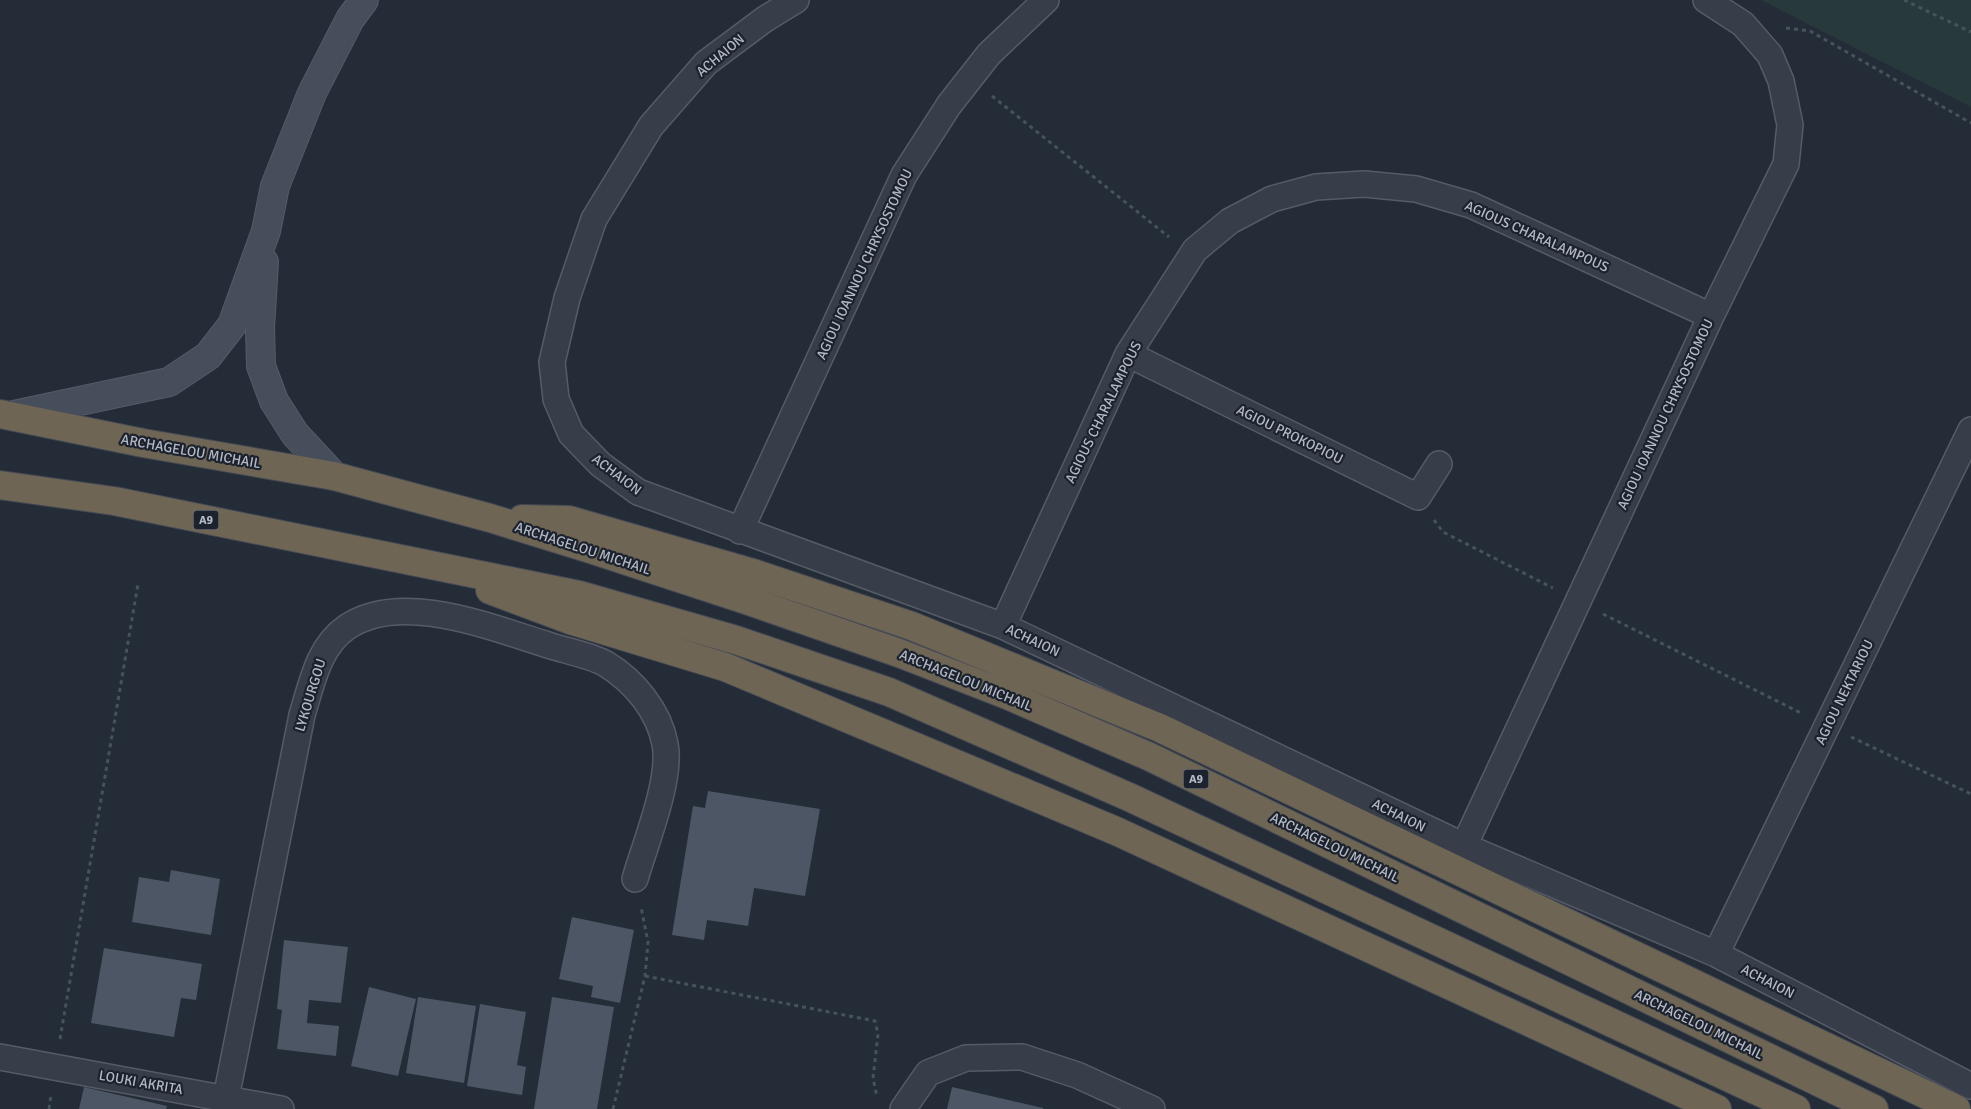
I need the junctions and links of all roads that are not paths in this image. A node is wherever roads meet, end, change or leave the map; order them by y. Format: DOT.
graph roads {
  1 [pos="364,0"];
  2 [pos="796,0"];
  3 [pos="1046,0"];
  4 [pos="1706,0"];
  5 [pos="266,231"];
  6 [pos="1711,316"];
  7 [pos="1128,354"];
  8 [pos="7,414"];
  9 [pos="1971,430"];
  10 [pos="1439,464"];
  11 [pos="334,476"];
  12 [pos="0,485"];
  13 [pos="490,518"];
  14 [pos="740,531"];
  15 [pos="411,560"];
  16 [pos="1003,626"];
  17 [pos="1464,846"];
  18 [pos="635,879"];
  19 [pos="1716,954"];
  20 [pos="0,1057"];
  21 [pos="1971,1086"];
  22 [pos="226,1098"];
  23 [pos="282,1109"];
  24 [pos="903,1109"];
  25 [pos="1152,1109"];
  26 [pos="1717,1109"];
  27 [pos="1796,1109"];
  28 [pos="1874,1109"];
  29 [pos="1956,1109"];
  1 -- 5 [label="street"];
  2 -- 14 [label="street, ACHAION"];
  3 -- 14 [label="street, AGIOU IOANNOU CHRYSOSTOMOU"];
  4 -- 6 [label="street, AGIOU IOANNOU CHRYSOSTOMOU"];
  5 -- 8 [label="street"];
  5 -- 11 [label="street"];
  6 -- 7 [label="street, AGIOUS CHARALAMPOUS"];
  6 -- 17 [label="street, AGIOU IOANNOU CHRYSOSTOMOU"];
  7 -- 10 [label="street, AGIOU PROKOPIOU"];
  7 -- 16 [label="street, AGIOUS CHARALAMPOUS"];
  8 -- 11 [label="highway, ARCHAGELOU MICHAIL / A9"];
  9 -- 19 [label="street, AGIOU NEKTARIOU"];
  11 -- 13 [label="highway, ARCHAGELOU MICHAIL / A9"];
  12 -- 15 [label="highway, A9"];
  13 -- 28 [label="highway, ARCHAGELOU MICHAIL / A9"];
  13 -- 29 [label="highway"];
  14 -- 16 [label="street, ACHAION"];
  15 -- 26 [label="highway"];
  15 -- 27 [label="highway, A9"];
  16 -- 17 [label="street, ACHAION"];
  17 -- 19 [label="street, ACHAION"];
  18 -- 22 [label="street, LYKOURGOU"];
  19 -- 21 [label="street, ACHAION"];
  20 -- 22 [label="street, LOUKI AKRITA"];
  22 -- 23 [label="street, LOUKI AKRITA"];
  24 -- 25 [label="street"];
}
